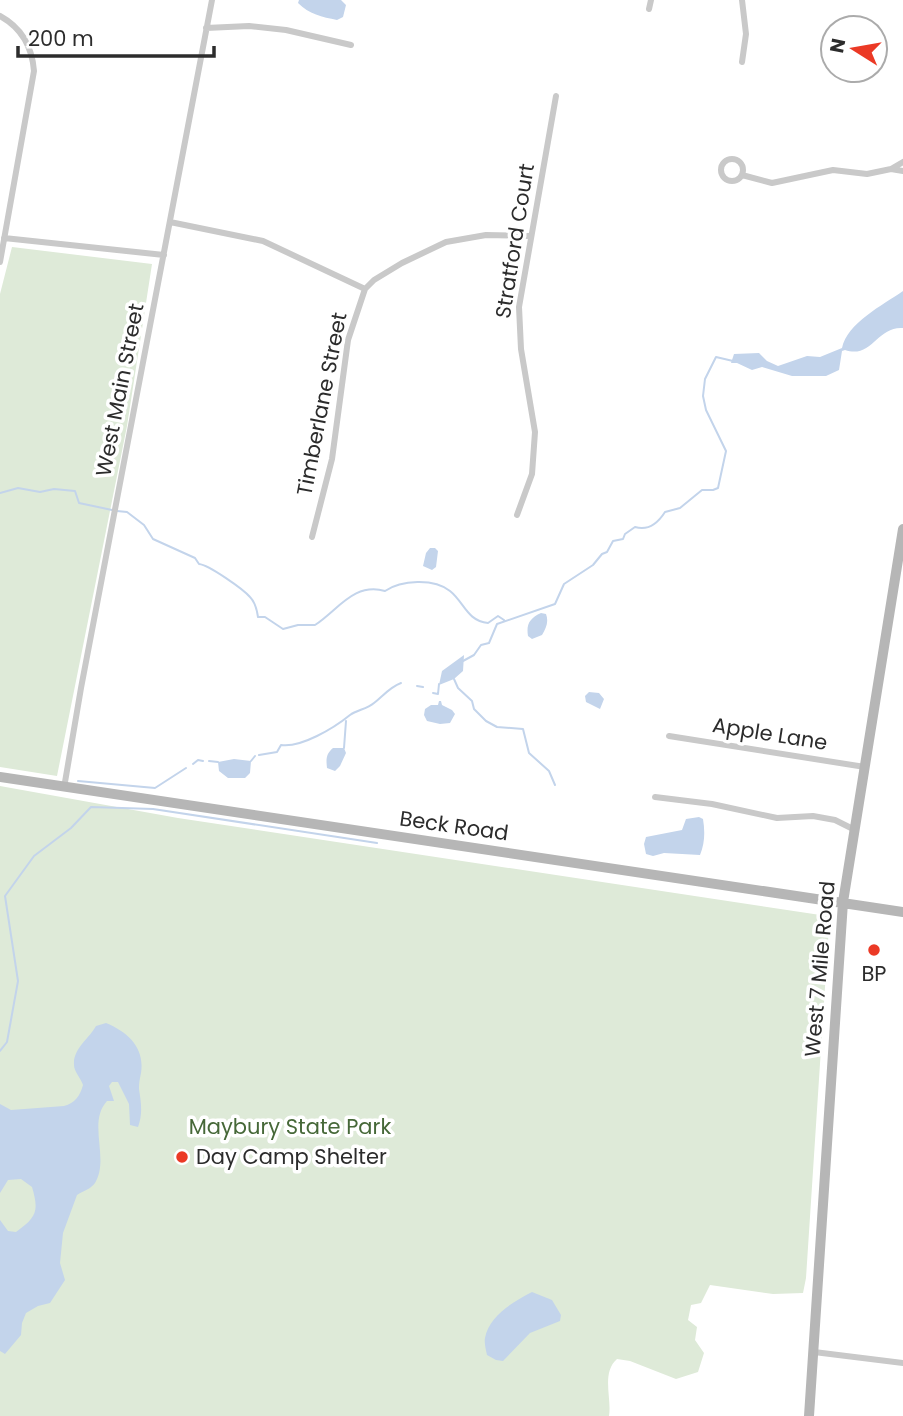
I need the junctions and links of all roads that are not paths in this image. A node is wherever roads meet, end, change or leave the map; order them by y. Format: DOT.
graph roads {
  1 [pos="212,0"];
  2 [pos="651,0"];
  3 [pos="741,0"];
  4 [pos="649,9"];
  5 [pos="0,16"];
  6 [pos="206,28"];
  7 [pos="351,45"];
  8 [pos="742,62"];
  9 [pos="556,96"];
  10 [pos="903,162"];
  11 [pos="891,169"];
  12 [pos="903,171"];
  13 [pos="742,175"];
  14 [pos="170,222"];
  15 [pos="530,236"];
  16 [pos="4,239"];
  17 [pos="164,255"];
  18 [pos="0,262"];
  19 [pos="365,289"];
  20 [pos="517,514"];
  21 [pos="903,529"];
  22 [pos="313,537"];
  23 [pos="669,736"];
  24 [pos="865,767"];
  25 [pos="0,777"];
  26 [pos="64,788"];
  27 [pos="655,797"];
  28 [pos="855,830"];
  29 [pos="843,902"];
  30 [pos="903,912"];
  31 [pos="814,1352"];
  32 [pos="903,1363"];
  33 [pos="809,1416"];
  1 -- 6 [label="street, West Main Street"];
  2 -- 4 [label="street"];
  3 -- 8 [label="street"];
  5 -- 16 [label="street"];
  6 -- 7 [label="street"];
  6 -- 14 [label="street, West Main Street"];
  9 -- 15 [label="street, Stratford Court"];
  10 -- 11 [label="street"];
  11 -- 12 [label="street"];
  11 -- 13 [label="street"];
  14 -- 17 [label="street, West Main Street"];
  14 -- 19 [label="street"];
  15 -- 19 [label="street, Timberlane Street"];
  15 -- 20 [label="street, Stratford Court"];
  16 -- 17 [label="street"];
  16 -- 18 [label="street"];
  17 -- 26 [label="street, West Main Street"];
  19 -- 22 [label="street, Timberlane Street"];
  21 -- 24 [label="main road, West 7 Mile Road"];
  23 -- 24 [label="street, Apple Lane"];
  24 -- 28 [label="main road, West 7 Mile Road"];
  25 -- 26 [label="main road, Beck Road"];
  26 -- 29 [label="main road, Beck Road"];
  27 -- 28 [label="street"];
  28 -- 29 [label="main road, West 7 Mile Road"];
  29 -- 30 [label="main road, Beck Road"];
  29 -- 31 [label="main road, West 7 Mile Road"];
  31 -- 32 [label="street"];
  31 -- 33 [label="main road, West 7 Mile Road"];
}
